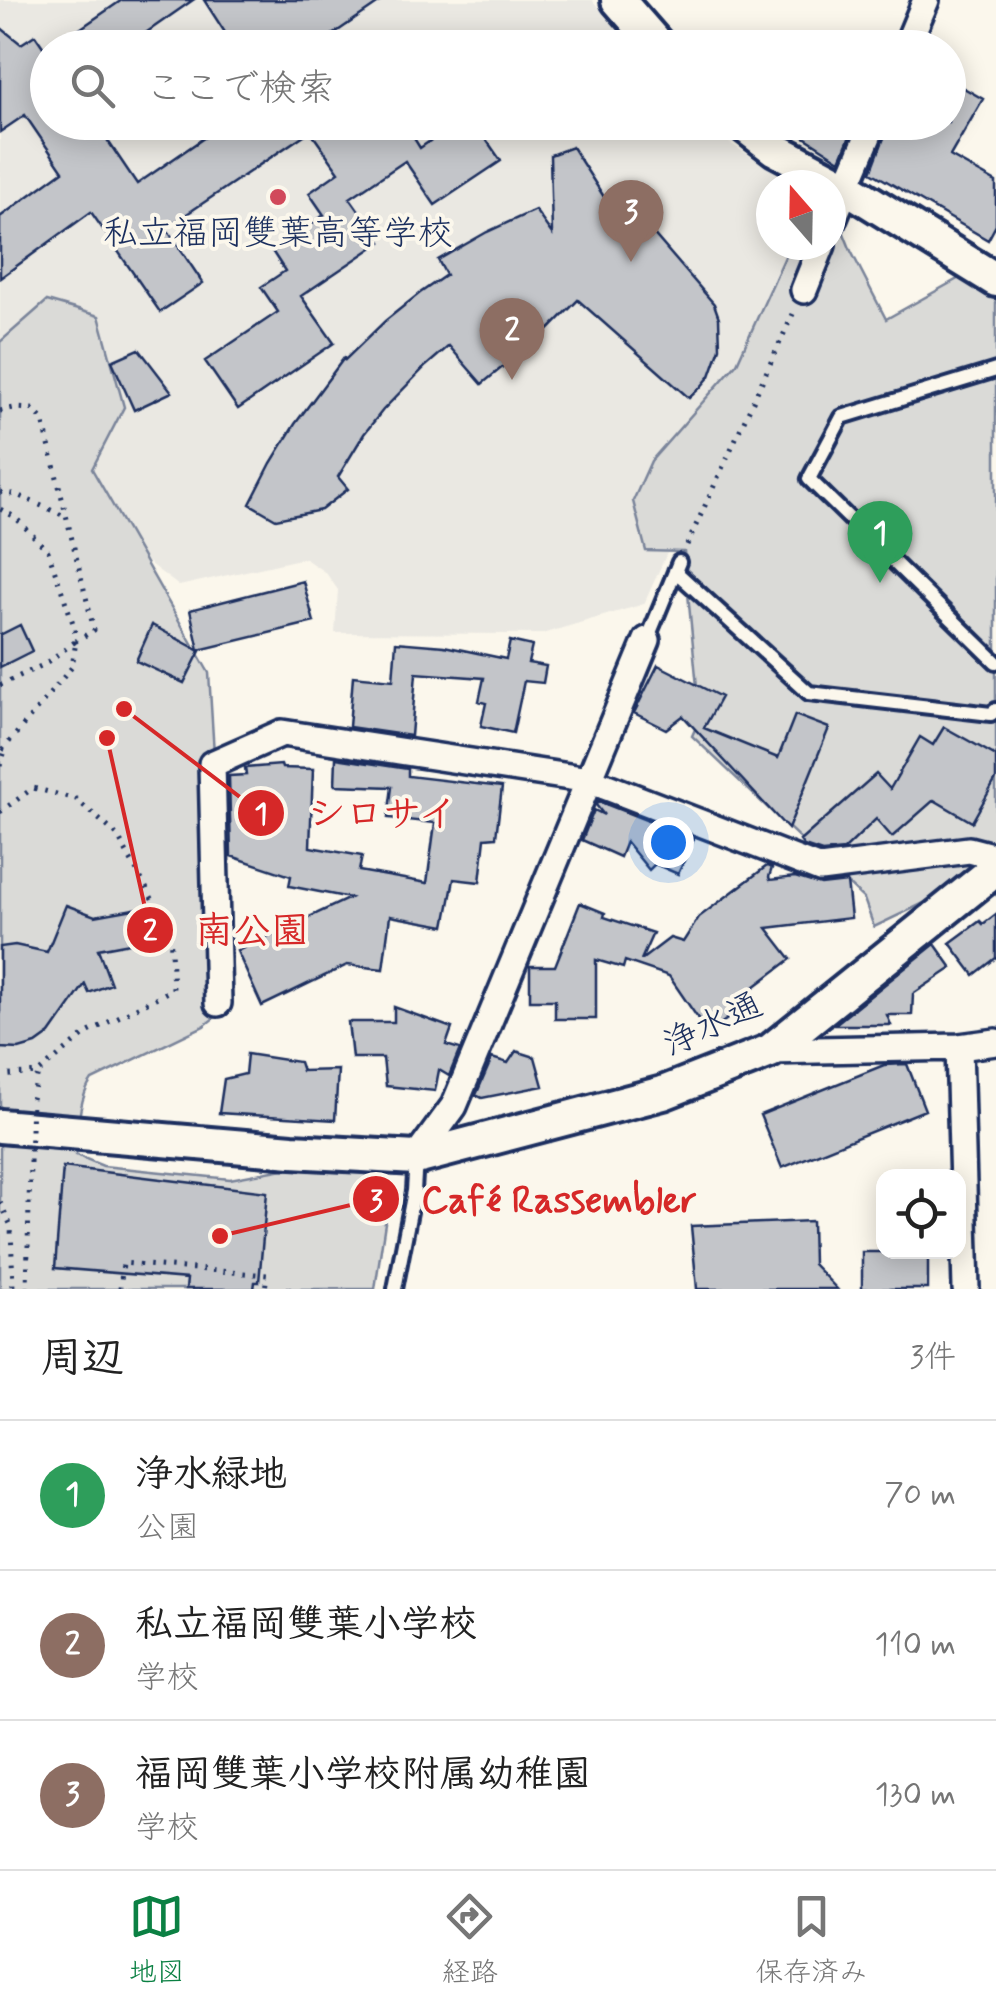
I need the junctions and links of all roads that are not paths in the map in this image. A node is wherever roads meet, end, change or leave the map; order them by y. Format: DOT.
graph roads {
  1 [pos="618,0"];
  2 [pos="926,0"];
  3 [pos="644,30"];
  4 [pos="914,30"];
  5 [pos="764,140"];
  6 [pos="866,140"];
  7 [pos="815,170"];
  8 [pos="846,187"];
  9 [pos="816,260"];
  10 [pos="996,280"];
  11 [pos="804,290"];
  12 [pos="996,370"];
  13 [pos="647,640"];
  14 [pos="996,662"];
  15 [pos="996,710"];
  16 [pos="589,780"];
  17 [pos="996,858"];
  18 [pos="996,869"];
  19 [pos="218,1004"];
  20 [pos="996,1042"];
  21 [pos="959,1048"];
  22 [pos="770,1051"];
  23 [pos="0,1126"];
  24 [pos="416,1158"];
  25 [pos="395,1289"];
  26 [pos="966,1289"];
  1 -- 3 [label="street"];
  2 -- 4 [label="street"];
  5 -- 7 [label="street"];
  6 -- 8 [label="street"];
  8 -- 10 [label="street"];
  9 -- 11 [label="street"];
  12 -- 14 [label="lane"];
  13 -- 15 [label="lane"];
  13 -- 16 [label="street"];
  16 -- 17 [label="street"];
  16 -- 19 [label="street"];
  16 -- 24 [label="street"];
  18 -- 22 [label="street, 浄水通"];
  20 -- 21 [label="street"];
  21 -- 22 [label="street"];
  21 -- 26 [label="street"];
  22 -- 24 [label="street, 浄水通"];
  23 -- 24 [label="street, 浄水通"];
  24 -- 25 [label="lane"];
}
